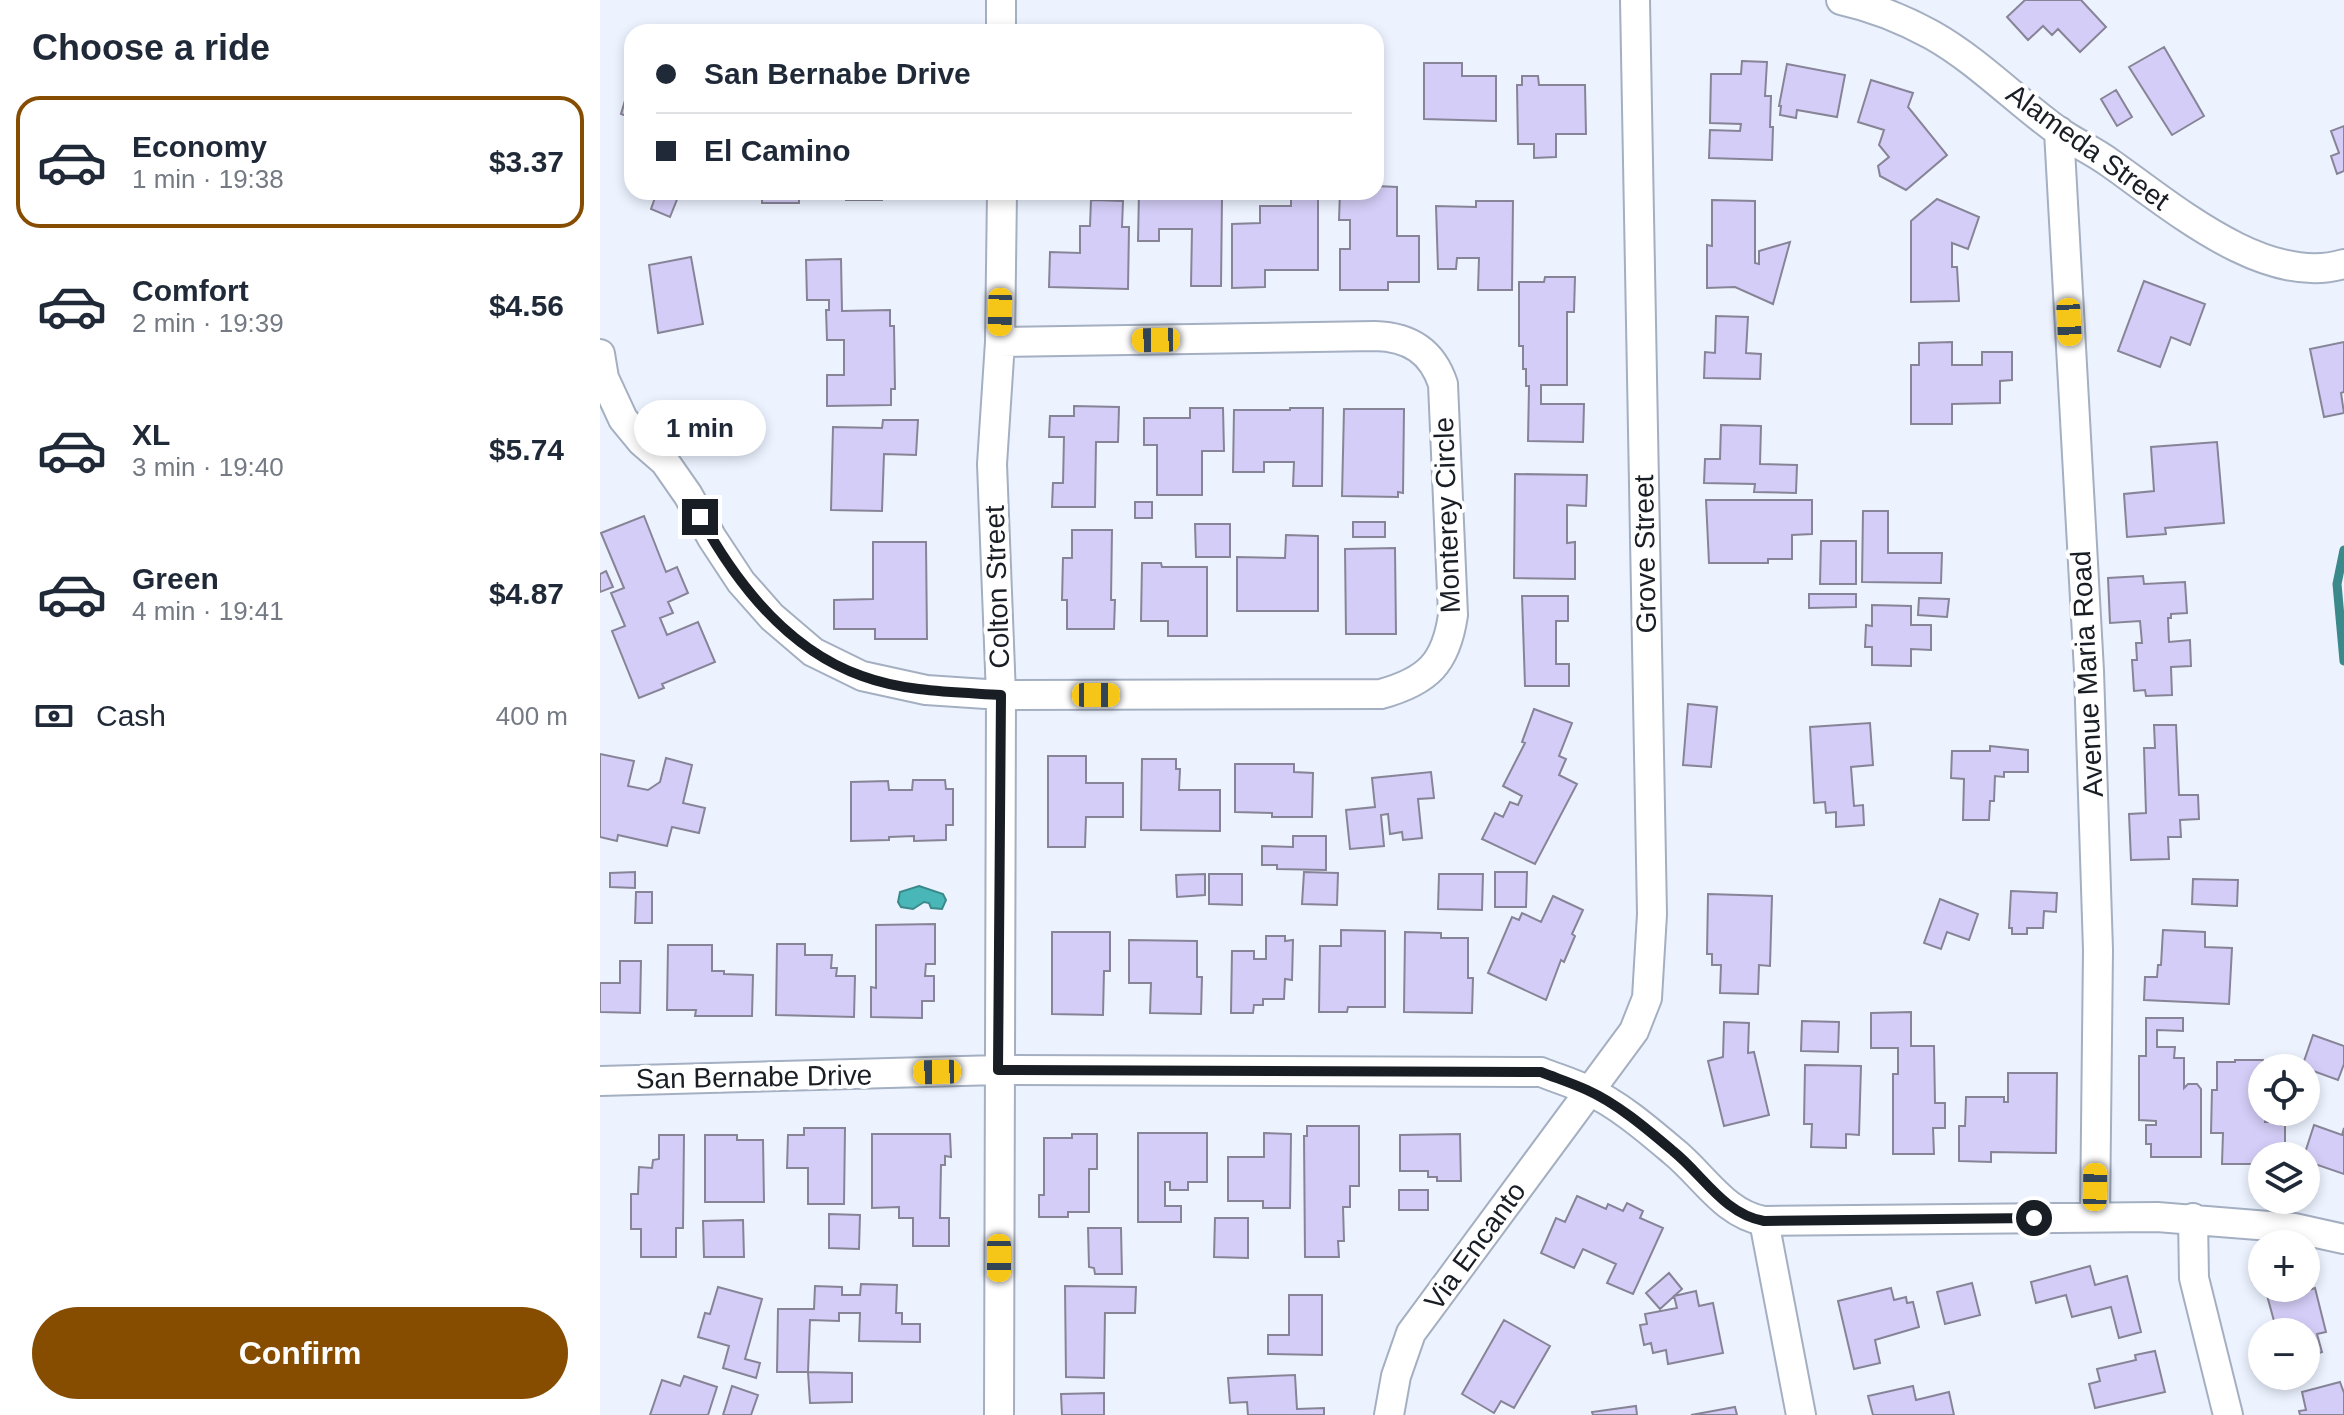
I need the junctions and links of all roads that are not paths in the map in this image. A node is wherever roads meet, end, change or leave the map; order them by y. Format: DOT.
graph roads {
  1 [pos="1001,0"];
  2 [pos="1635,0"];
  3 [pos="1841,0"];
  4 [pos="1001,24"];
  5 [pos="2059,131"];
  6 [pos="1002,200"];
  7 [pos="2344,264"];
  8 [pos="1000,342"];
  9 [pos="600,354"];
  10 [pos="1001,695"];
  11 [pos="998,1070"];
  12 [pos="600,1081"];
  13 [pos="1589,1090"];
  14 [pos="2095,1217"];
  15 [pos="2193,1218"];
  16 [pos="1764,1221"];
  17 [pos="2344,1239"];
  18 [pos="999,1415"];
  19 [pos="1389,1415"];
  20 [pos="1801,1415"];
  21 [pos="2228,1415"];
  1 -- 4 [label="street"];
  2 -- 13 [label="street, Grove Street"];
  3 -- 5 [label="street, Alameda Street"];
  5 -- 7 [label="street, Alameda Street"];
  5 -- 14 [label="street, Avenue Maria Road"];
  6 -- 8 [label="street, Colton Street"];
  8 -- 10 [label="street, Colton Street"];
  8 -- 10 [label="street, Monterey Circle"];
  9 -- 10 [label="street, Monterey Circle"];
  10 -- 11 [label="street, Colton Street"];
  11 -- 12 [label="street, San Bernabe Drive"];
  11 -- 13 [label="street, San Bernabe Drive"];
  11 -- 18 [label="street, Colton Street"];
  13 -- 16 [label="street, San Bernabe Drive"];
  13 -- 19 [label="street, Via Encanto"];
  14 -- 15 [label="street, San Bernabe Drive"];
  14 -- 16 [label="street, San Bernabe Drive"];
  15 -- 17 [label="street, San Bernabe Drive"];
  15 -- 21 [label="street"];
  16 -- 20 [label="street"];
}
